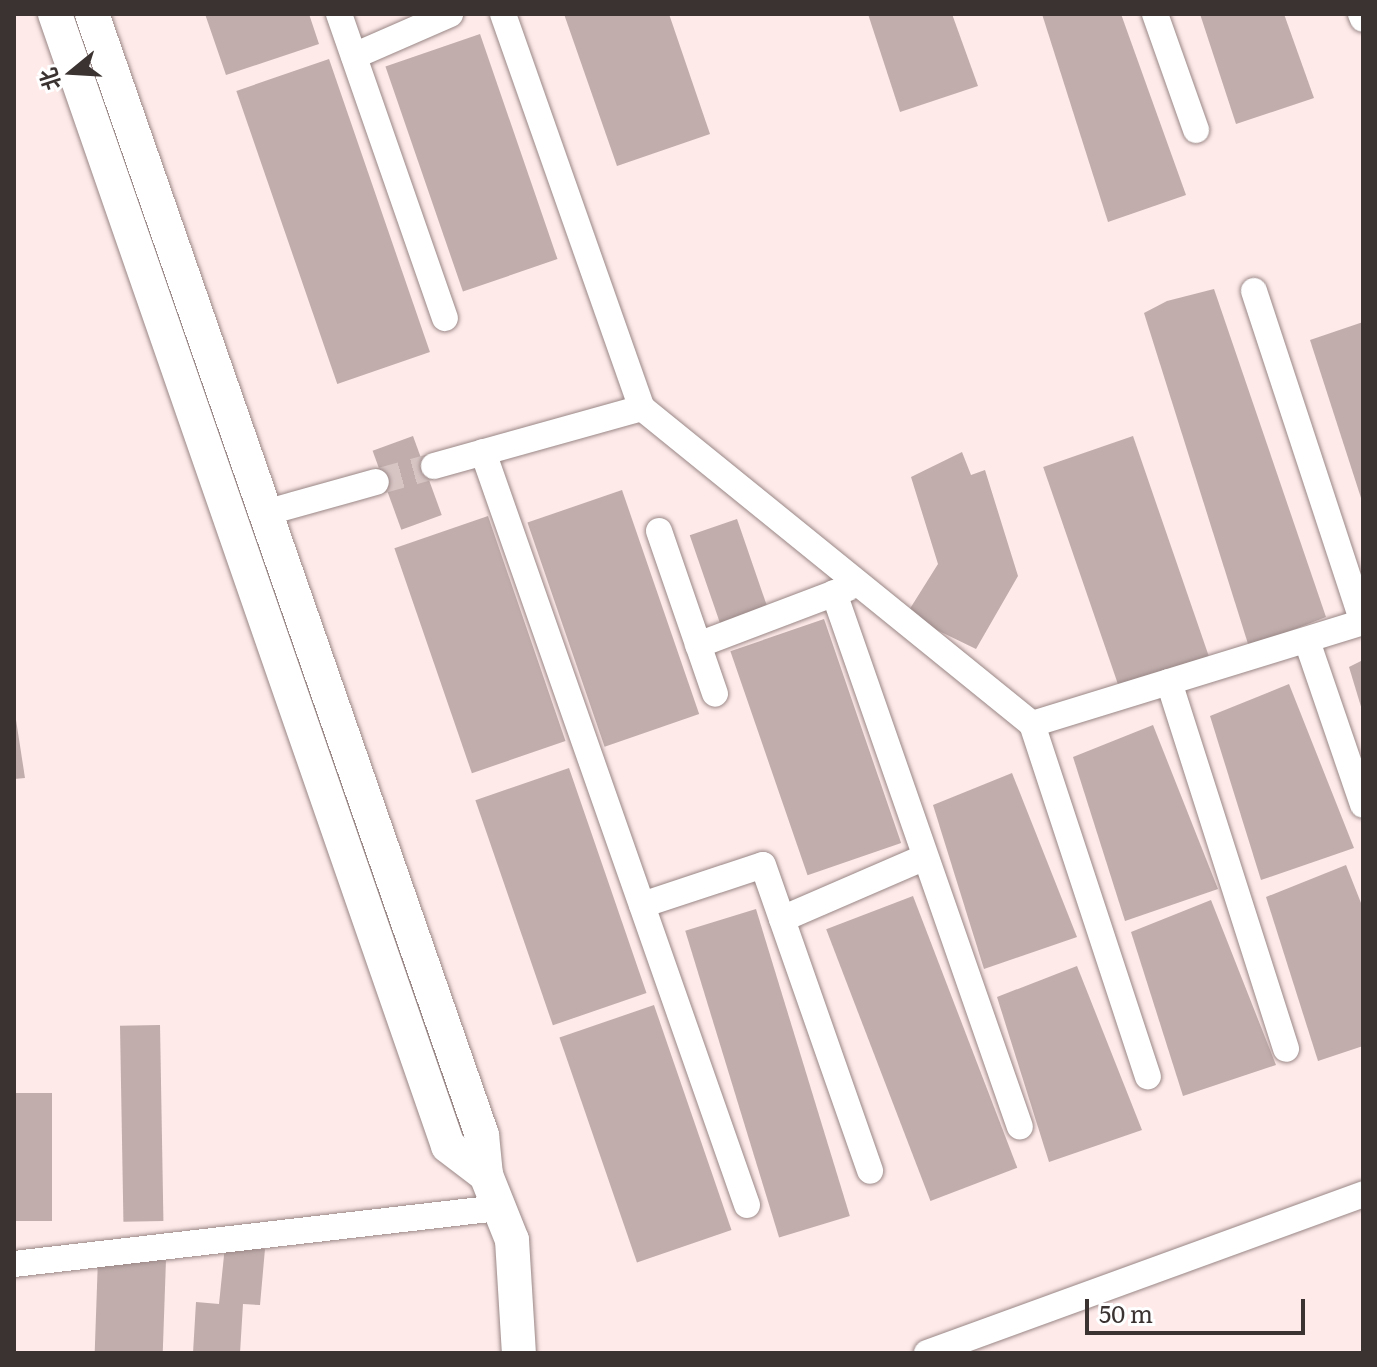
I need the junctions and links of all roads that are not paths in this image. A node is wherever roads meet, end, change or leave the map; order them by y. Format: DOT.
graph roads {
  1 [pos="55,14"];
  2 [pos="92,14"];
  3 [pos="339,14"];
  4 [pos="450,14"];
  5 [pos="503,14"];
  6 [pos="1155,14"];
  7 [pos="354,56"];
  8 [pos="1196,130"];
  9 [pos="1254,291"];
  10 [pos="445,318"];
  11 [pos="642,408"];
  12 [pos="483,452"];
  13 [pos="434,466"];
  14 [pos="376,482"];
  15 [pos="265,513"];
  16 [pos="659,531"];
  17 [pos="846,588"];
  18 [pos="1363,622"];
  19 [pos="1307,641"];
  20 [pos="698,645"];
  21 [pos="1169,682"];
  22 [pos="715,694"];
  23 [pos="1032,724"];
  24 [pos="1363,805"];
  25 [pos="925,857"];
  26 [pos="642,905"];
  27 [pos="782,919"];
  28 [pos="1286,1049"];
  29 [pos="1148,1076"];
  30 [pos="1020,1127"];
  31 [pos="870,1171"];
  32 [pos="486,1175"];
  33 [pos="1363,1194"];
  34 [pos="747,1205"];
  35 [pos="499,1208"];
  36 [pos="14,1264"];
  37 [pos="953,1349"];
  38 [pos="519,1353"];
  39 [pos="927,1353"];
  1 -- 32 [label="street"];
  2 -- 15 [label="street"];
  3 -- 7 [label="street"];
  4 -- 7 [label="street"];
  5 -- 11 [label="street"];
  6 -- 8 [label="street"];
  7 -- 10 [label="street"];
  9 -- 18 [label="street"];
  11 -- 12 [label="street"];
  11 -- 17 [label="street"];
  12 -- 13 [label="street"];
  12 -- 26 [label="street"];
  14 -- 15 [label="street"];
  15 -- 32 [label="street"];
  16 -- 20 [label="street"];
  17 -- 20 [label="street"];
  17 -- 23 [label="street"];
  17 -- 25 [label="street"];
  18 -- 19 [label="street"];
  19 -- 21 [label="street"];
  19 -- 24 [label="street"];
  20 -- 22 [label="street"];
  21 -- 23 [label="street"];
  21 -- 28 [label="street"];
  23 -- 29 [label="street"];
  25 -- 27 [label="street"];
  25 -- 30 [label="street"];
  26 -- 27 [label="street"];
  26 -- 34 [label="street"];
  27 -- 31 [label="street"];
  32 -- 35 [label="street"];
  33 -- 37 [label="street"];
  35 -- 36 [label="street"];
  35 -- 38 [label="street"];
  37 -- 39 [label="street"];
}
